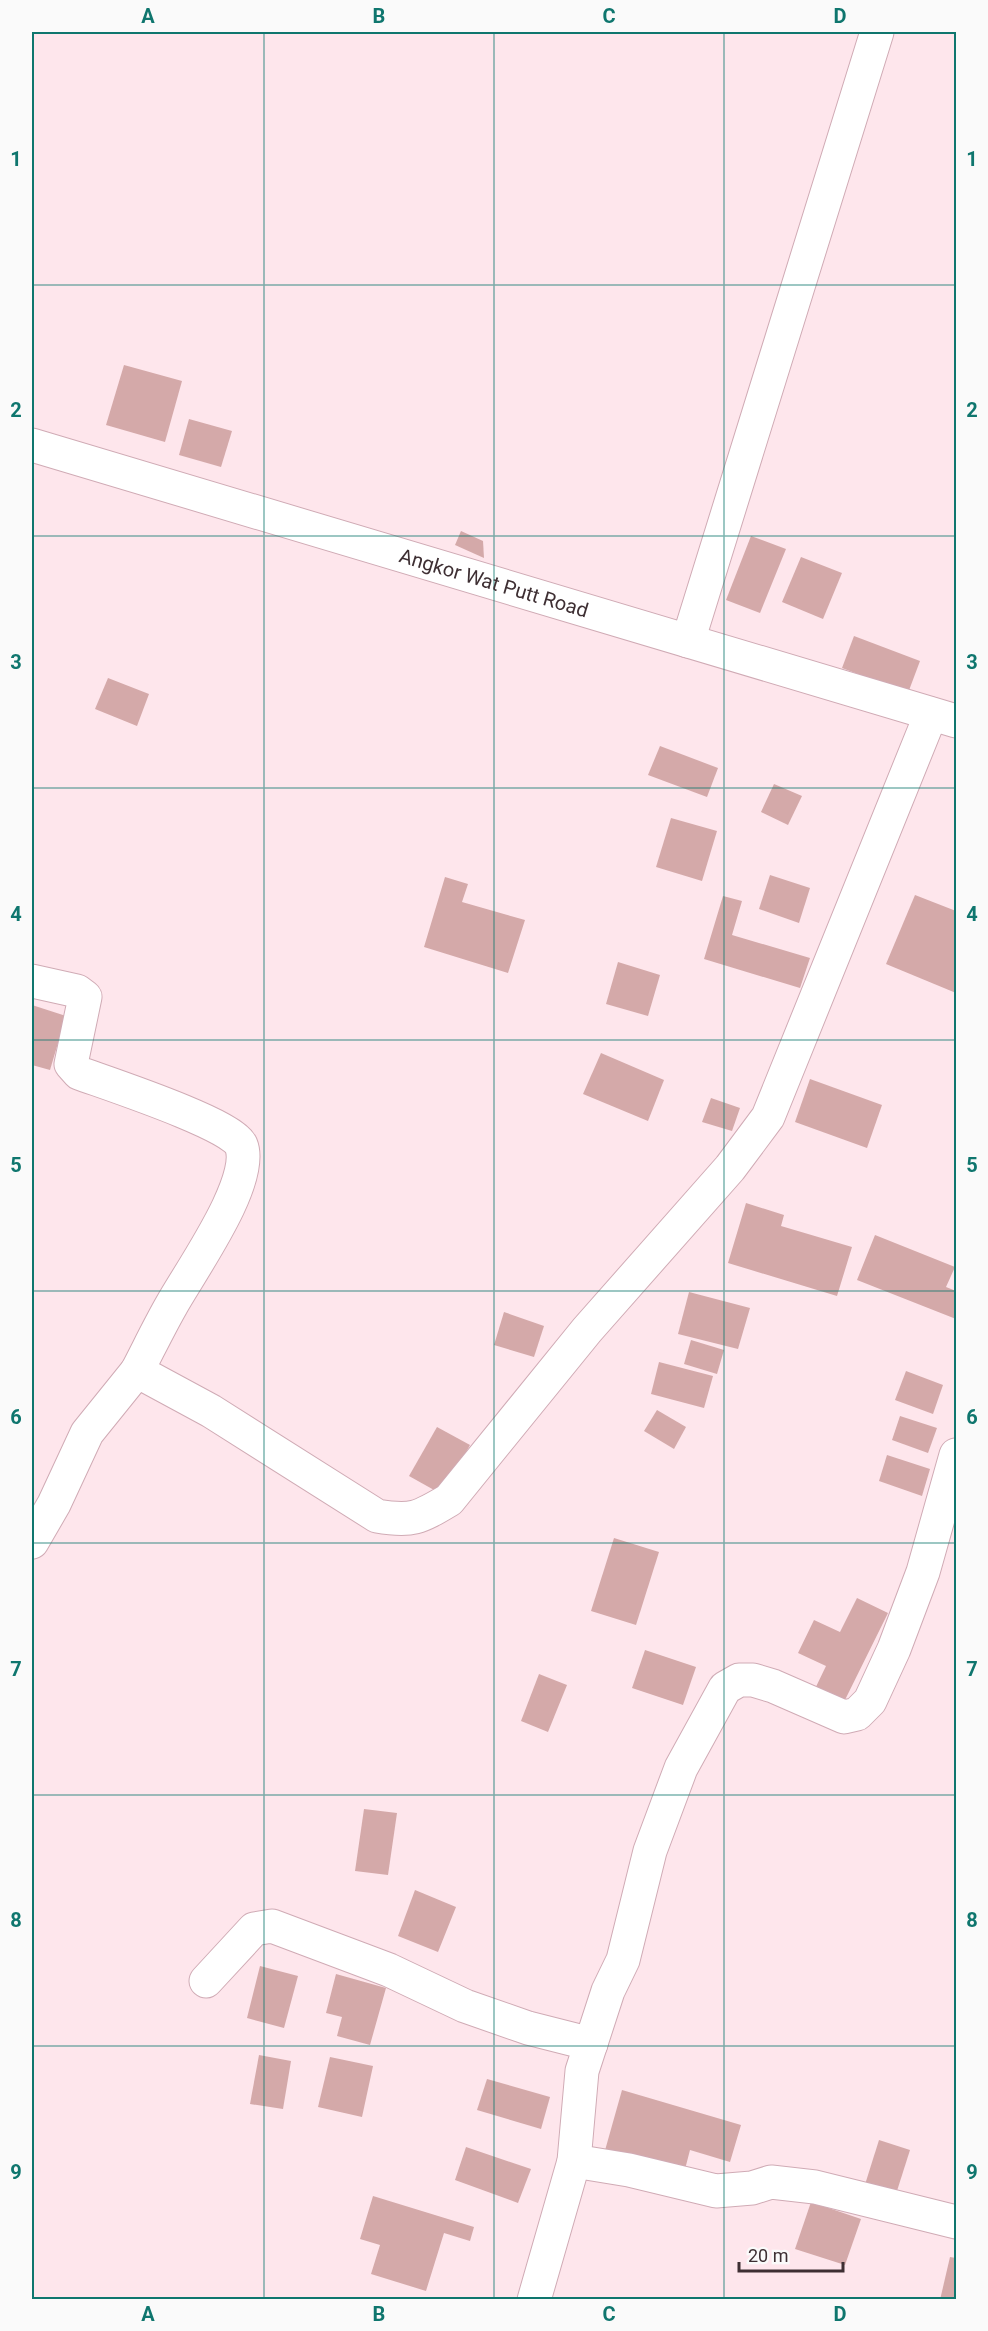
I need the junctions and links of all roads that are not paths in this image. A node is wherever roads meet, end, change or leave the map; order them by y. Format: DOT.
graph roads {
  1 [pos="877,32"];
  2 [pos="32,445"];
  3 [pos="688,641"];
  4 [pos="944,717"];
  5 [pos="32,981"];
  6 [pos="137,1371"];
  7 [pos="957,1455"];
  8 [pos="32,1542"];
  9 [pos="206,1981"];
  10 [pos="591,2044"];
  11 [pos="574,2161"];
  12 [pos="957,2222"];
  13 [pos="534,2300"];
  1 -- 3 [label="street"];
  2 -- 3 [label="street, Angkor Wat Putt Road"];
  3 -- 4 [label="street, Angkor Wat Putt Road"];
  4 -- 6 [label="street"];
  5 -- 6 [label="street"];
  6 -- 8 [label="street"];
  7 -- 10 [label="street"];
  9 -- 10 [label="street"];
  10 -- 11 [label="street"];
  11 -- 12 [label="street"];
  11 -- 13 [label="street"];
}
